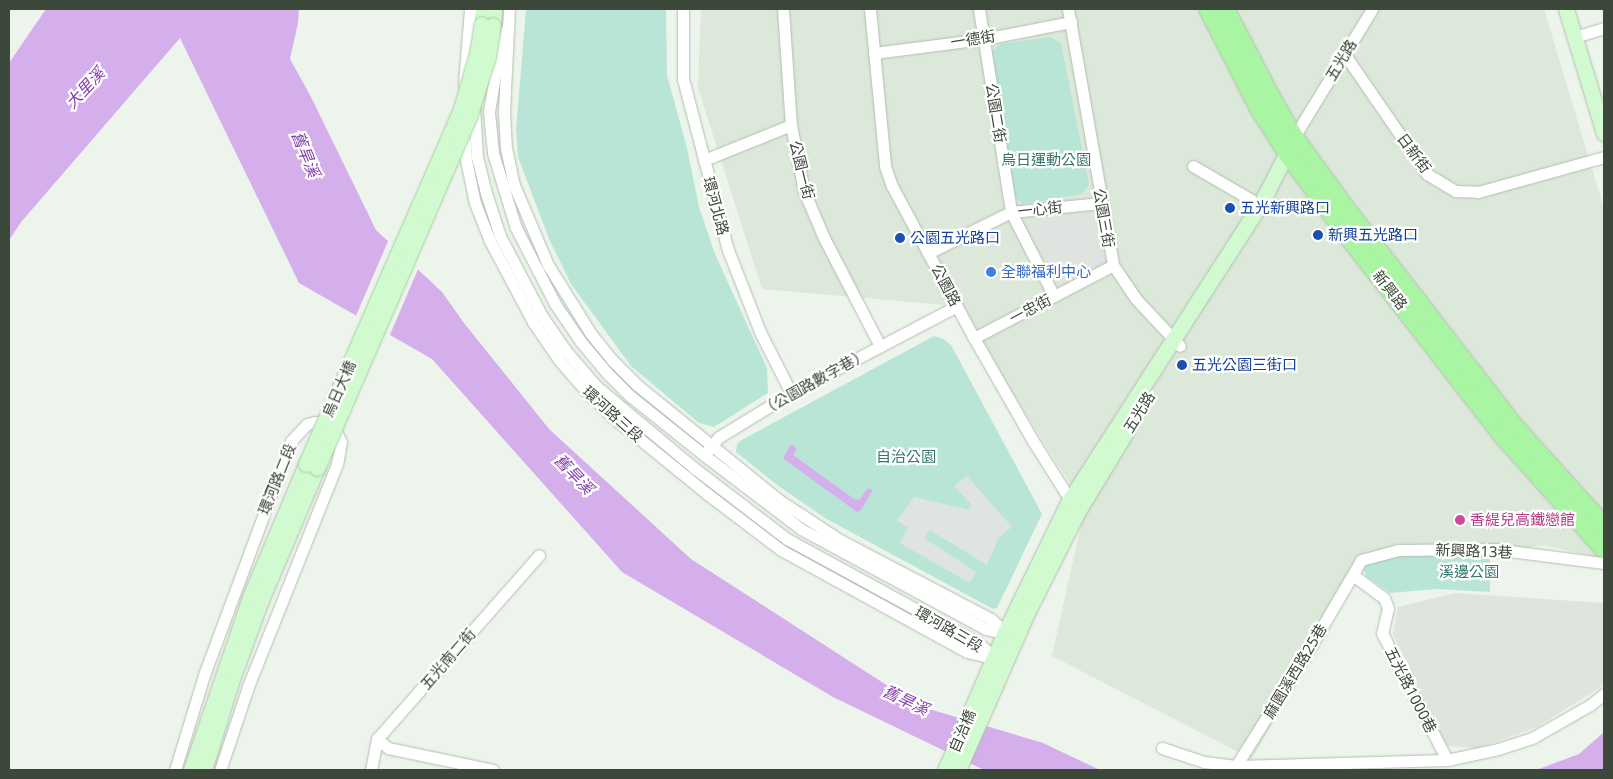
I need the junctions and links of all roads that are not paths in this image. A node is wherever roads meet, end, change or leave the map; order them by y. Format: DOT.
graph roads {
  1 [pos="470,9"];
  2 [pos="479,9"];
  3 [pos="483,9"];
  4 [pos="494,9"];
  5 [pos="509,9"];
  6 [pos="683,9"];
  7 [pos="783,9"];
  8 [pos="870,9"];
  9 [pos="979,9"];
  10 [pos="1068,9"];
  11 [pos="1208,9"];
  12 [pos="1225,9"];
  13 [pos="1372,9"];
  14 [pos="1566,9"];
  15 [pos="1071,22"];
  16 [pos="507,28"];
  17 [pos="1604,28"];
  18 [pos="1574,37"];
  19 [pos="984,38"];
  20 [pos="874,53"];
  21 [pos="1345,55"];
  22 [pos="791,125"];
  23 [pos="1604,133"];
  24 [pos="1294,137"];
  25 [pos="1604,157"];
  26 [pos="1292,159"];
  27 [pos="704,160"];
  28 [pos="1193,166"];
  29 [pos="1101,203"];
  30 [pos="1260,205"];
  31 [pos="1011,212"];
  32 [pos="928,253"];
  33 [pos="1113,265"];
  34 [pos="1054,296"];
  35 [pos="957,306"];
  36 [pos="974,338"];
  37 [pos="1176,343"];
  38 [pos="880,346"];
  39 [pos="791,393"];
  40 [pos="712,445"];
  41 [pos="704,456"];
  42 [pos="690,472"];
  43 [pos="1074,506"];
  44 [pos="1604,526"];
  45 [pos="279,540"];
  46 [pos="1604,549"];
  47 [pos="539,555"];
  48 [pos="1604,563"];
  49 [pos="1353,575"];
  50 [pos="1010,635"];
  51 [pos="999,660"];
  52 [pos="985,694"];
  53 [pos="1604,694"];
  54 [pos="377,739"];
  55 [pos="1162,748"];
  56 [pos="1447,760"];
  57 [pos="1236,766"];
  58 [pos="175,770"];
  59 [pos="191,770"];
  60 [pos="204,770"];
  61 [pos="220,770"];
  62 [pos="371,770"];
  63 [pos="493,770"];
  64 [pos="945,770"];
  65 [pos="958,770"];
  1 -- 42 [label="street, 環河路三段"];
  2 -- 42 [label="street, 環河路三段"];
  3 -- 45 [label="street, 烏日大橋, bridge"];
  4 -- 45 [label="street, 烏日大橋, bridge"];
  5 -- 16 [label="street, 環河路三段"];
  6 -- 27 [label="street, 環河北路"];
  7 -- 22 [label="street, 公園一街"];
  8 -- 20 [label="street, 公園路"];
  9 -- 19 [label="street, 公園二街"];
  10 -- 15 [label="street, 公園三街"];
  11 -- 26 [label="main road, 新興路"];
  12 -- 24 [label="main road, 新興路"];
  13 -- 21 [label="street, 五光路"];
  14 -- 18 [label="street"];
  15 -- 19 [label="street, 一德街"];
  15 -- 29 [label="street, 公園三街"];
  16 -- 40 [label="street, 環河路三段"];
  16 -- 41 [label="street, 環河路三段"];
  17 -- 18 [label="street"];
  18 -- 23 [label="street"];
  19 -- 20 [label="street, 一德街"];
  19 -- 31 [label="street, 公園二街"];
  20 -- 32 [label="street, 公園路"];
  21 -- 24 [label="street, 五光路"];
  21 -- 25 [label="street, 日新街"];
  22 -- 27 [label="street"];
  22 -- 38 [label="street, 公園一街"];
  24 -- 26 [label="street"];
  24 -- 44 [label="main road, 新興路"];
  26 -- 30 [label="street, 五光路"];
  26 -- 37 [label="street, 五光路"];
  26 -- 46 [label="main road, 新興路"];
  27 -- 39 [label="street, 環河北路"];
  28 -- 30 [label="street"];
  29 -- 31 [label="street, 一心街"];
  29 -- 33 [label="street, 公園三街"];
  30 -- 37 [label="street, 五光路"];
  31 -- 32 [label="street, 一心街"];
  31 -- 34 [label="street, 公園二街"];
  32 -- 35 [label="street, 公園路"];
  33 -- 34 [label="street, 一忠街"];
  33 -- 37 [label="street, 公園三街"];
  34 -- 36 [label="street, 一忠街"];
  35 -- 36 [label="street, 公園路"];
  35 -- 38 [label="street, （公園路數字巷）"];
  36 -- 43 [label="street, 公園路"];
  37 -- 43 [label="street, 五光路"];
  38 -- 39 [label="street, （公園路數字巷）"];
  39 -- 40 [label="street, （公園路數字巷）"];
  40 -- 41 [label="street, （公園路數字巷）"];
  40 -- 50 [label="street, 環河路三段"];
  41 -- 42 [label="street, （公園路數字巷）"];
  41 -- 50 [label="street, 環河路三段"];
  42 -- 51 [label="street, 環河路三段"];
  43 -- 50 [label="street, 五光路"];
  45 -- 59 [label="street, 烏日大橋"];
  45 -- 60 [label="street, 烏日大橋"];
  47 -- 54 [label="street, 五光南二街"];
  48 -- 49 [label="street, 新興路13巷"];
  49 -- 56 [label="street, 五光路1000巷"];
  49 -- 57 [label="street, 麻園溪西路25巷"];
  50 -- 51 [label="street, 五光路"];
  51 -- 52 [label="street, 五光路"];
  52 -- 64 [label="street, 自治橋"];
  52 -- 65 [label="street, 自治橋"];
  53 -- 56 [label="street"];
  54 -- 62 [label="street"];
  54 -- 63 [label="street"];
  55 -- 57 [label="street"];
  56 -- 57 [label="street"];
  58 -- 61 [label="street, 環河路二段"];
}
